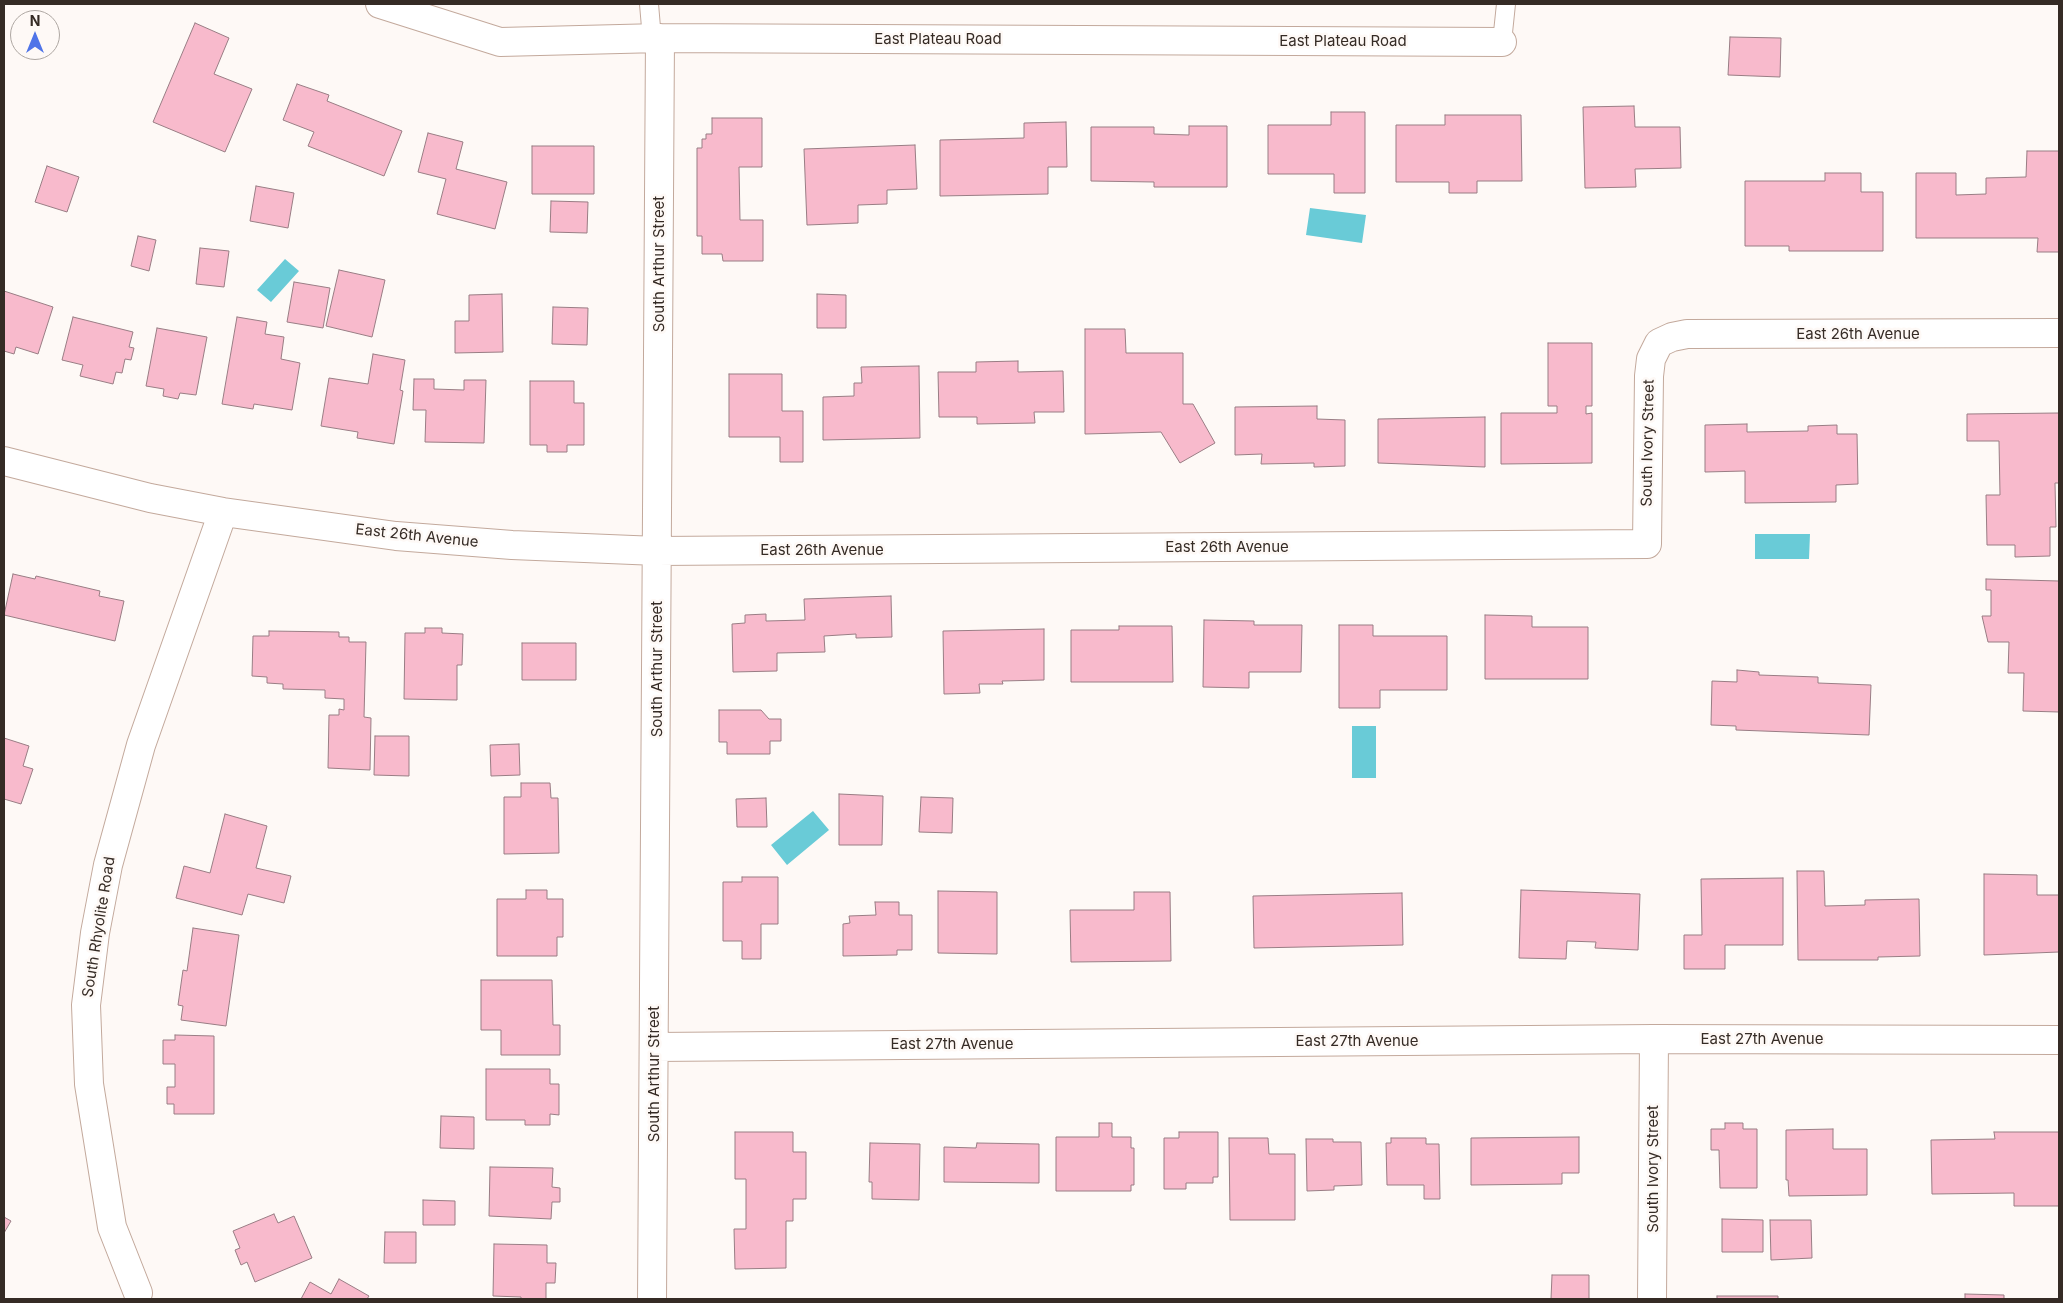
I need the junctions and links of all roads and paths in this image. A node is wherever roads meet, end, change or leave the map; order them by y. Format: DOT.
graph roads {
  1 [pos="380,4"];
  2 [pos="649,4"];
  3 [pos="1506,4"];
  4 [pos="656,38"];
  5 [pos="1502,42"];
  6 [pos="2059,333"];
  7 [pos="1659,343"];
  8 [pos="4,461"];
  9 [pos="223,512"];
  10 [pos="1647,544"];
  11 [pos="658,551"];
  12 [pos="1654,1039"];
  13 [pos="2059,1040"];
  14 [pos="654,1047"];
  15 [pos="135,1297"];
  16 [pos="652,1299"];
  17 [pos="1652,1299"];
  1 -- 4 [label="street, East Plateau Road"];
  2 -- 4 [label="lane"];
  3 -- 5 [label="lane"];
  4 -- 5 [label="street, East Plateau Road"];
  4 -- 11 [label="street, South Arthur Street"];
  6 -- 7 [label="street, East 26th Avenue"];
  7 -- 10 [label="street, South Ivory Street"];
  8 -- 9 [label="street, East 26th Avenue"];
  9 -- 11 [label="street, East 26th Avenue"];
  9 -- 15 [label="street, South Rhyolite Road"];
  10 -- 11 [label="street, East 26th Avenue"];
  11 -- 14 [label="street, South Arthur Street"];
  12 -- 13 [label="street, East 27th Avenue"];
  12 -- 14 [label="street, East 27th Avenue"];
  12 -- 17 [label="street, South Ivory Street"];
  14 -- 16 [label="street, South Arthur Street"];
}
